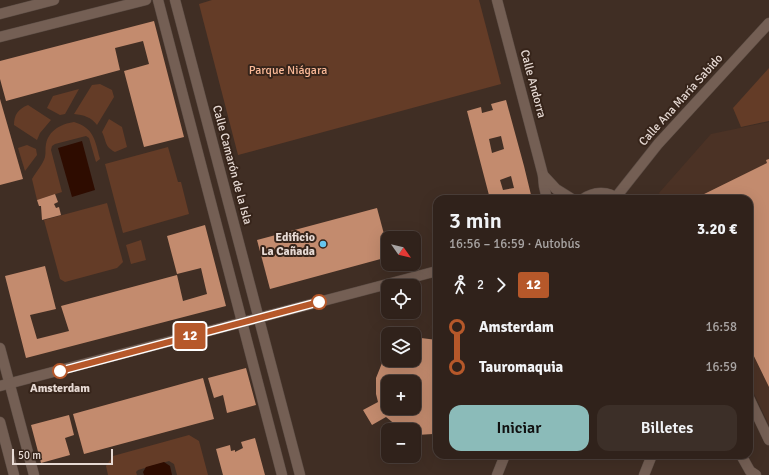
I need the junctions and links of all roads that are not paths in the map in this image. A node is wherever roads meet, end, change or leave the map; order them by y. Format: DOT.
graph roads {
  1 [pos="54,0"];
  2 [pos="146,0"];
  3 [pos="158,0"];
  4 [pos="175,0"];
  5 [pos="497,0"];
  6 [pos="32,3"];
  7 [pos="0,14"];
  8 [pos="769,23"];
  9 [pos="0,38"];
  10 [pos="543,175"];
  11 [pos="546,195"];
  12 [pos="566,195"];
  13 [pos="590,195"];
  14 [pos="610,195"];
  15 [pos="618,195"];
  16 [pos="433,272"];
  17 [pos="259,318"];
  18 [pos="242,323"];
  19 [pos="0,348"];
  20 [pos="5,385"];
  21 [pos="753,406"];
  22 [pos="0,422"];
  23 [pos="769,440"];
  24 [pos="503,459"];
  25 [pos="650,459"];
  26 [pos="743,459"];
  27 [pos="14,475"];
  28 [pos="34,475"];
  29 [pos="282,475"];
  30 [pos="300,475"];
  31 [pos="497,475"];
  32 [pos="644,475"];
  33 [pos="756,475"];
  1 -- 6 [label="street"];
  2 -- 9 [label="street"];
  3 -- 18 [label="street"];
  4 -- 17 [label="street, Calle Camarón de la Isla"];
  5 -- 10 [label="street, Calle Andorra"];
  6 -- 7 [label="street"];
  8 -- 15 [label="street, Calle Ana María Sabido"];
  10 -- 11 [label="street, Calle Andorra"];
  10 -- 12 [label="street, Calle Andorra"];
  13 -- 14 [label="street"];
  16 -- 17 [label="street"];
  17 -- 18 [label="street"];
  17 -- 30 [label="street, Calle Camarón de la Isla"];
  18 -- 20 [label="street"];
  18 -- 29 [label="street"];
  19 -- 20 [label="street"];
  20 -- 28 [label="street"];
  21 -- 23 [label="street"];
  22 -- 27 [label="street"];
  24 -- 31 [label="street"];
  25 -- 32 [label="street"];
  26 -- 33 [label="street"];
}
